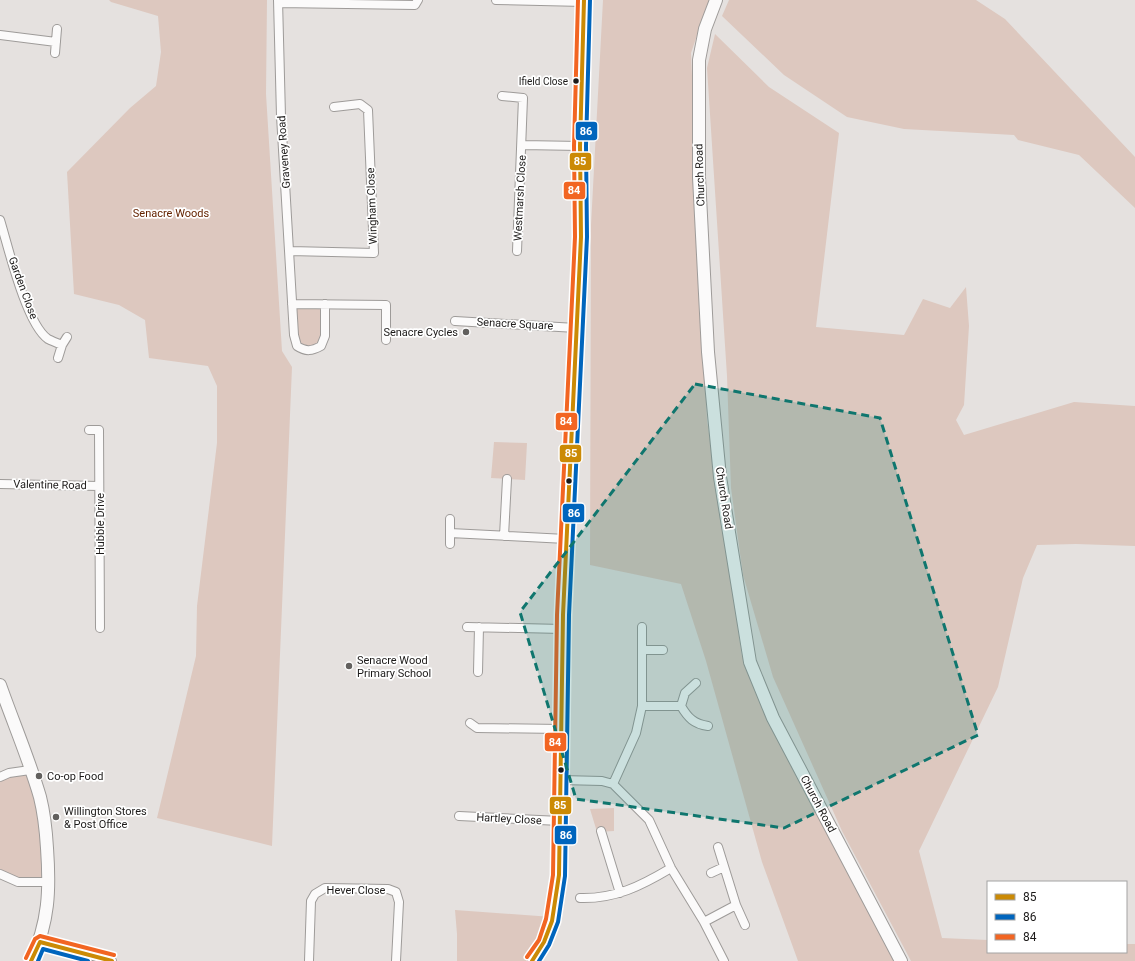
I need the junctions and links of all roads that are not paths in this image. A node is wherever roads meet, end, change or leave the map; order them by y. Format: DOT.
graph roads {
  1 [pos="418,0"];
  2 [pos="496,0"];
  3 [pos="716,0"];
  4 [pos="279,1"];
  5 [pos="584,1"];
  6 [pos="383,2"];
  7 [pos="57,29"];
  8 [pos="0,35"];
  9 [pos="56,42"];
  10 [pos="55,53"];
  11 [pos="502,96"];
  12 [pos="334,107"];
  13 [pos="522,145"];
  14 [pos="580,146"];
  15 [pos="0,220"];
  16 [pos="290,251"];
  17 [pos="517,251"];
  18 [pos="292,304"];
  19 [pos="325,304"];
  20 [pos="455,321"];
  21 [pos="576,328"];
  22 [pos="68,336"];
  23 [pos="386,340"];
  24 [pos="62,345"];
  25 [pos="58,358"];
  26 [pos="89,430"];
  27 [pos="508,479"];
  28 [pos="0,484"];
  29 [pos="100,486"];
  30 [pos="450,519"];
  31 [pos="450,533"];
  32 [pos="504,536"];
  33 [pos="566,540"];
  34 [pos="450,544"];
  35 [pos="467,627"];
  36 [pos="479,627"];
  37 [pos="642,627"];
  38 [pos="100,628"];
  39 [pos="563,629"];
  40 [pos="643,650"];
  41 [pos="663,650"];
  42 [pos="478,672"];
  43 [pos="696,683"];
  44 [pos="0,685"];
  45 [pos="642,706"];
  46 [pos="681,706"];
  47 [pos="470,723"];
  48 [pos="708,726"];
  49 [pos="561,729"];
  50 [pos="30,770"];
  51 [pos="0,777"];
  52 [pos="561,780"];
  53 [pos="613,784"];
  54 [pos="459,816"];
  55 [pos="560,821"];
  56 [pos="601,831"];
  57 [pos="718,847"];
  58 [pos="724,867"];
  59 [pos="671,868"];
  60 [pos="711,873"];
  61 [pos="0,874"];
  62 [pos="50,882"];
  63 [pos="620,893"];
  64 [pos="580,898"];
  65 [pos="736,905"];
  66 [pos="704,922"];
  67 [pos="745,925"];
  68 [pos="40,942"];
  69 [pos="31,961"];
  70 [pos="112,961"];
  71 [pos="309,961"];
  72 [pos="396,961"];
  73 [pos="532,961"];
  74 [pos="724,961"];
  75 [pos="900,961"];
  1 -- 6 [label="street"];
  2 -- 5 [label="street"];
  3 -- 75 [label="street, Church Road"];
  4 -- 6 [label="street"];
  4 -- 16 [label="street, Graveney Road"];
  5 -- 14 [label="street"];
  7 -- 9 [label="street"];
  8 -- 9 [label="street"];
  9 -- 10 [label="street"];
  11 -- 13 [label="street, Westmarsh Close"];
  12 -- 16 [label="street, Wingham Close"];
  13 -- 14 [label="street, Westmarsh Close"];
  13 -- 17 [label="street, Westmarsh Close"];
  14 -- 21 [label="street"];
  15 -- 24 [label="street, Garden Close"];
  16 -- 18 [label="street, Graveney Road"];
  18 -- 19 [label="street"];
  18 -- 19 [label="street, Graveney Road"];
  19 -- 23 [label="street"];
  20 -- 21 [label="street, Senacre Square"];
  21 -- 33 [label="street"];
  22 -- 24 [label="street"];
  24 -- 25 [label="street"];
  26 -- 29 [label="street, Hubble Drive"];
  27 -- 32 [label="street"];
  28 -- 29 [label="street, Valentine Road"];
  29 -- 38 [label="street, Hubble Drive"];
  30 -- 31 [label="street"];
  31 -- 32 [label="street"];
  31 -- 34 [label="street"];
  32 -- 33 [label="street"];
  33 -- 39 [label="street"];
  35 -- 36 [label="street"];
  36 -- 39 [label="street"];
  36 -- 42 [label="street"];
  37 -- 40 [label="street"];
  39 -- 49 [label="street"];
  40 -- 41 [label="street"];
  40 -- 45 [label="street"];
  43 -- 46 [label="street"];
  44 -- 50 [label="street"];
  45 -- 46 [label="street"];
  45 -- 53 [label="street"];
  46 -- 48 [label="street"];
  47 -- 49 [label="street"];
  49 -- 52 [label="street"];
  50 -- 51 [label="street"];
  50 -- 62 [label="street"];
  52 -- 53 [label="street"];
  52 -- 55 [label="street"];
  53 -- 59 [label="street"];
  54 -- 55 [label="street, Hartley Close"];
  55 -- 73 [label="street"];
  56 -- 63 [label="street"];
  57 -- 58 [label="street"];
  58 -- 60 [label="street"];
  58 -- 65 [label="street"];
  59 -- 63 [label="street"];
  59 -- 66 [label="street"];
  61 -- 62 [label="street"];
  62 -- 68 [label="street"];
  63 -- 64 [label="street"];
  65 -- 66 [label="street"];
  65 -- 67 [label="street"];
  66 -- 74 [label="street"];
  68 -- 69 [label="street"];
  68 -- 70 [label="street"];
  71 -- 72 [label="street, Hever Close"];
}
